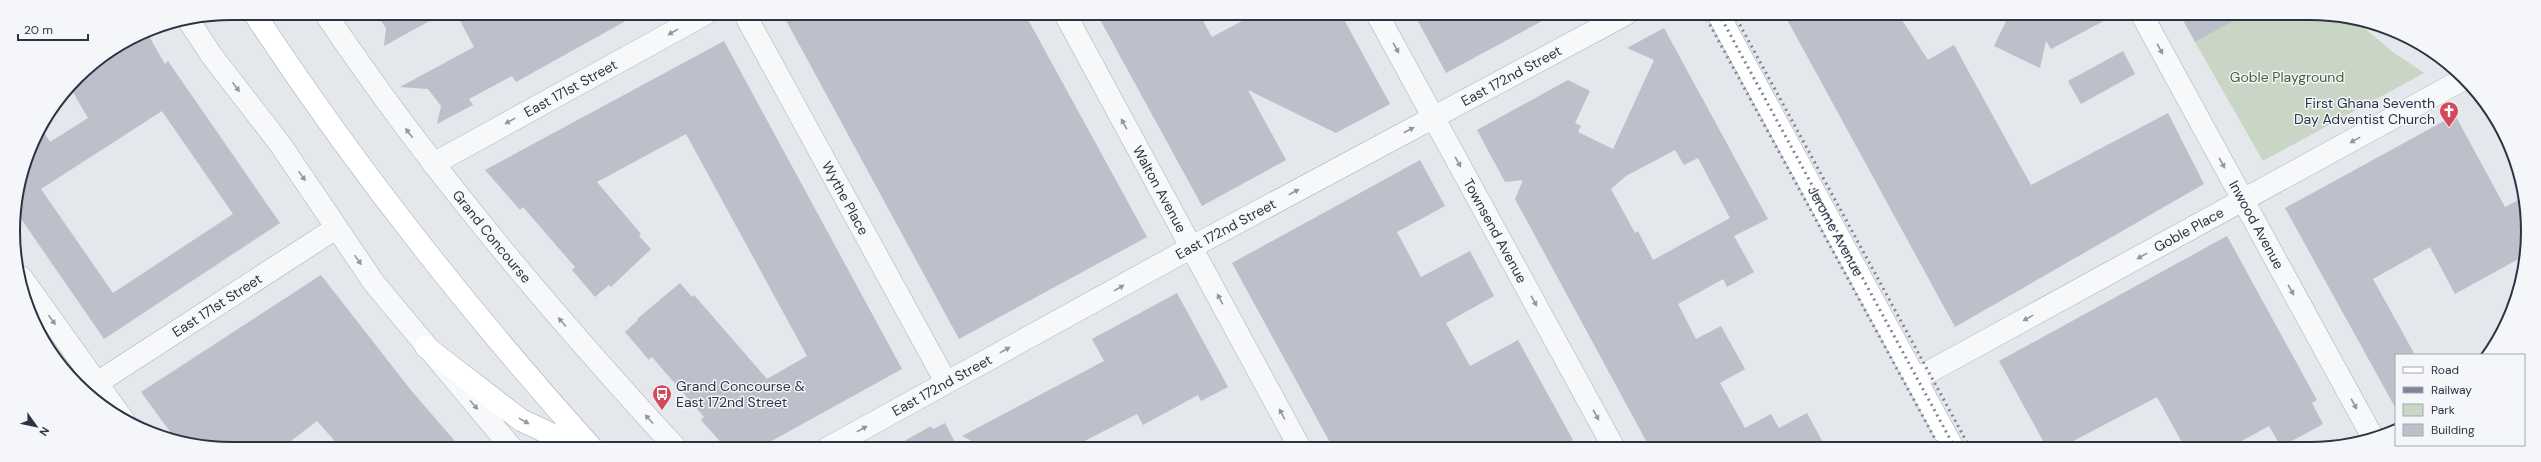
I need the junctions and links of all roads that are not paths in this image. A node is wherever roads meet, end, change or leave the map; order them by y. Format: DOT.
graph roads {
  1 [pos="259,20"];
  2 [pos="330,20"];
  3 [pos="695,20"];
  4 [pos="748,20"];
  5 [pos="1068,20"];
  6 [pos="1380,20"];
  7 [pos="1615,20"];
  8 [pos="1721,20"];
  9 [pos="2145,20"];
  10 [pos="191,24"];
  11 [pos="2459,82"];
  12 [pos="1434,117"];
  13 [pos="433,164"];
  14 [pos="2243,201"];
  15 [pos="336,228"];
  16 [pos="1192,247"];
  17 [pos="27,285"];
  18 [pos="426,347"];
  19 [pos="1916,379"];
  20 [pos="946,382"];
  21 [pos="97,383"];
  22 [pos="113,405"];
  23 [pos="2371,433"];
  24 [pos="507,442"];
  25 [pos="567,442"];
  26 [pos="587,442"];
  27 [pos="670,442"];
  28 [pos="839,442"];
  29 [pos="1297,442"];
  30 [pos="1611,442"];
  31 [pos="1950,442"];
  1 -- 26 [label="main road"];
  13 -- 2 [label="street, Grand Concourse, one-way"];
  3 -- 13 [label="street, East 171st Street, one-way"];
  4 -- 20 [label="street, Wythe Place"];
  16 -- 5 [label="street, Walton Avenue, one-way"];
  6 -- 12 [label="street, Townsend Avenue, one-way"];
  7 -- 12 [label="street, East 172nd Street"];
  8 -- 19 [label="main road, Jerome Avenue"];
  9 -- 14 [label="street, Inwood Avenue, one-way"];
  10 -- 15 [label="street, one-way"];
  11 -- 14 [label="street, Goble Place, one-way"];
  16 -- 12 [label="street, East 172nd Street, one-way"];
  12 -- 30 [label="street, Townsend Avenue, one-way"];
  27 -- 13 [label="street, Grand Concourse, one-way"];
  14 -- 19 [label="street, Goble Place, one-way"];
  14 -- 23 [label="street, Inwood Avenue, one-way"];
  15 -- 18 [label="street, one-way"];
  15 -- 21 [label="street, East 171st Street"];
  20 -- 16 [label="street, East 172nd Street, one-way"];
  29 -- 16 [label="street, Walton Avenue, one-way"];
  17 -- 21 [label="street, one-way"];
  18 -- 24 [label="street, one-way"];
  18 -- 25 [label="main road, one-way"];
  19 -- 31 [label="main road, Jerome Avenue"];
  28 -- 20 [label="street, East 172nd Street, one-way"];
  21 -- 22 [label="street"];
}
